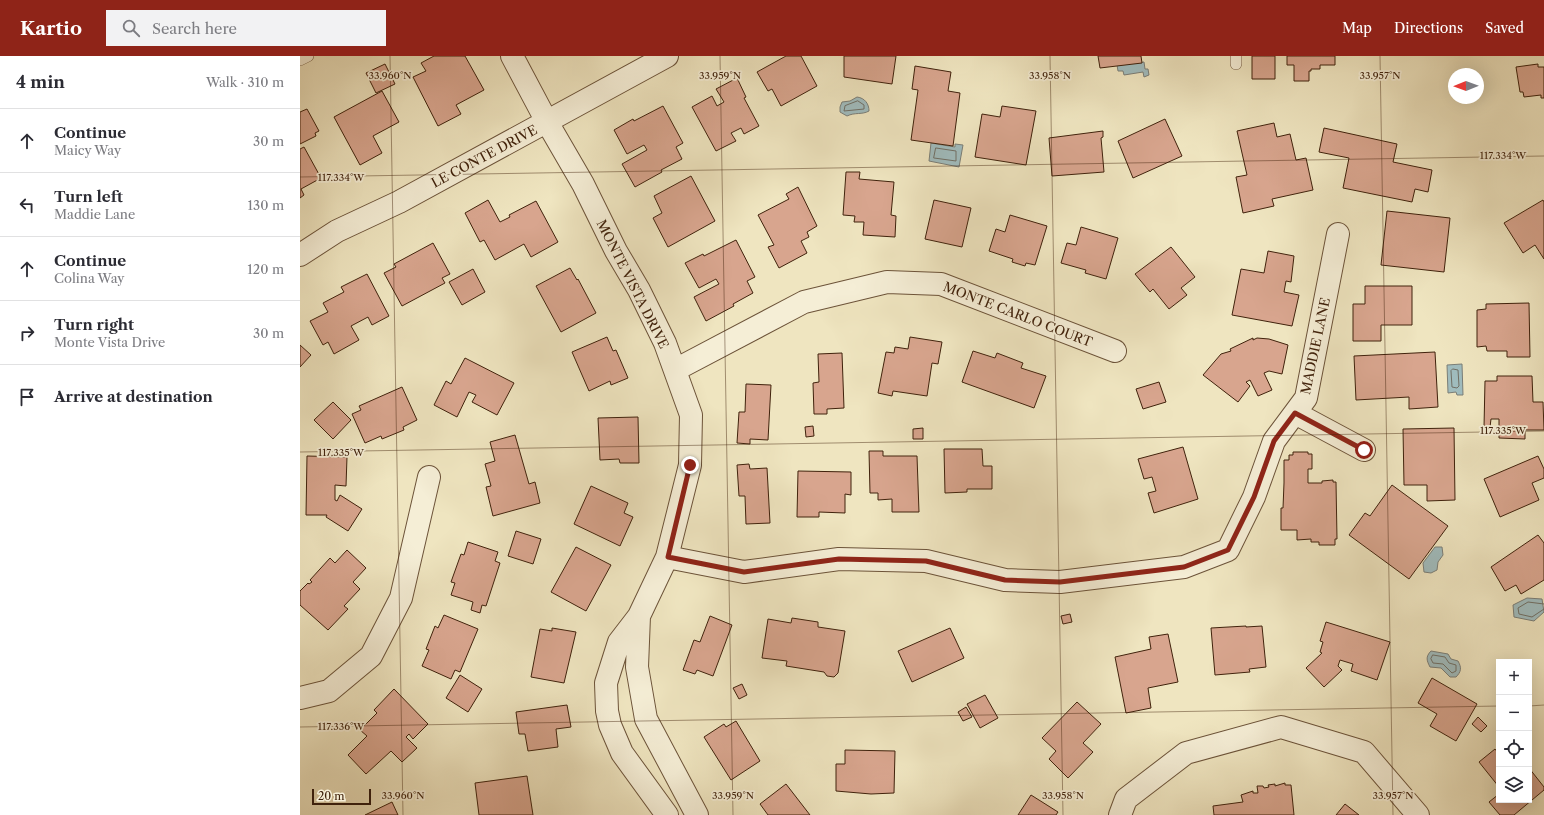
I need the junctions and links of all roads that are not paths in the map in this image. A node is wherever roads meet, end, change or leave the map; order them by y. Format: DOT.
graph roads {
  1 [pos="308,56"];
  2 [pos="512,56"];
  3 [pos="668,56"];
  4 [pos="300,60"];
  5 [pos="547,122"];
  6 [pos="1338,234"];
  7 [pos="300,254"];
  8 [pos="1115,351"];
  9 [pos="675,370"];
  10 [pos="1295,413"];
  11 [pos="1364,450"];
  12 [pos="429,477"];
  13 [pos="668,557"];
  14 [pos="639,616"];
  15 [pos="300,698"];
  16 [pos="667,815"];
  17 [pos="697,815"];
  18 [pos="1120,815"];
  19 [pos="1418,815"];
  1 -- 4 [label="lane"];
  2 -- 5 [label="street, MONTE VISTA DRIVE"];
  3 -- 5 [label="street, LE CONTE DRIVE"];
  5 -- 7 [label="street, LE CONTE DRIVE"];
  5 -- 9 [label="street, MONTE VISTA DRIVE"];
  6 -- 10 [label="street, MADDIE LANE"];
  8 -- 9 [label="street, MONTE CARLO COURT"];
  9 -- 13 [label="street, MONTE VISTA DRIVE"];
  10 -- 11 [label="street"];
  10 -- 13 [label="street, MADDIE LANE"];
  12 -- 15 [label="street"];
  13 -- 14 [label="street, MONTE VISTA DRIVE"];
  14 -- 16 [label="street, MONTE VISTA DRIVE"];
  14 -- 17 [label="street, MONTE VISTA DRIVE"];
  18 -- 19 [label="street"];
}
